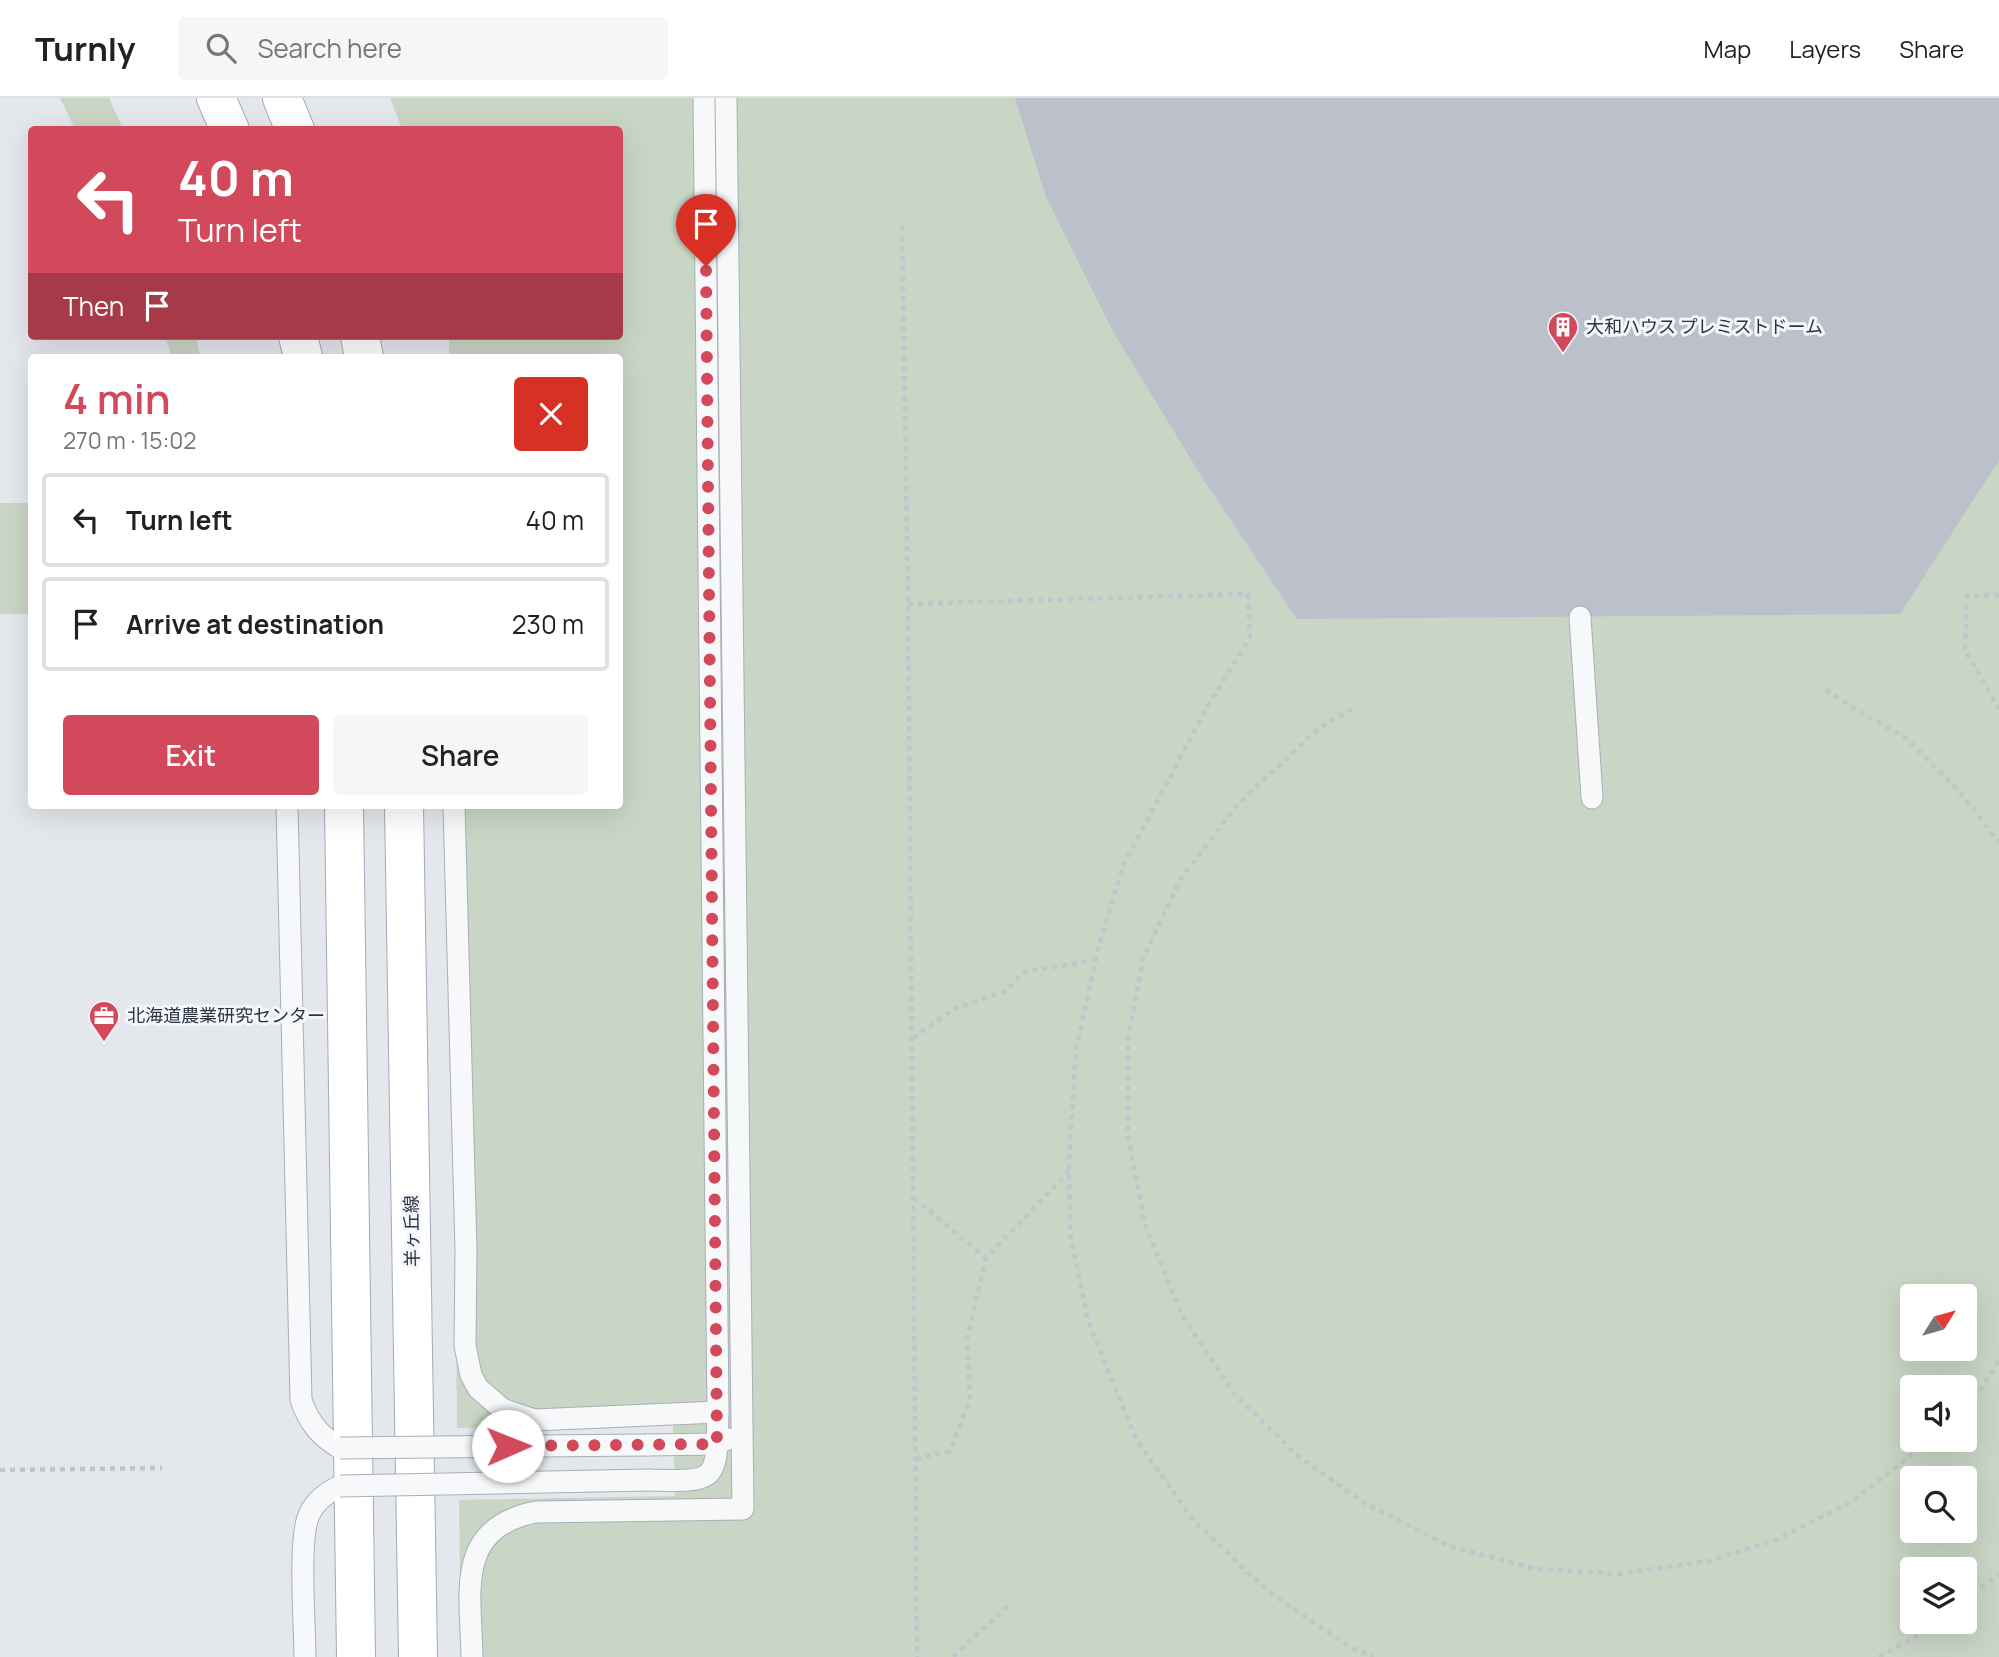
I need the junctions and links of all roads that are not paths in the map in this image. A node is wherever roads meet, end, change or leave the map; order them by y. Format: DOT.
graph roads {
  1 [pos="216,98"];
  2 [pos="282,98"];
  3 [pos="704,98"];
  4 [pos="726,98"];
  5 [pos="228,126"];
  6 [pos="293,126"];
  7 [pos="1580,617"];
  8 [pos="1592,798"];
  9 [pos="287,809"];
  10 [pos="344,809"];
  11 [pos="404,809"];
  12 [pos="454,809"];
  13 [pos="743,1399"];
  14 [pos="718,1412"];
  15 [pos="717,1444"];
  16 [pos="305,1657"];
  17 [pos="356,1657"];
  18 [pos="418,1657"];
  19 [pos="472,1657"];
  1 -- 5 [label="main road"];
  2 -- 6 [label="main road"];
  3 -- 14 [label="lane"];
  4 -- 13 [label="lane"];
  7 -- 8 [label="lane"];
  9 -- 15 [label="lane, bridge"];
  10 -- 17 [label="main road"];
  11 -- 18 [label="main road, 羊ヶ丘線"];
  12 -- 14 [label="lane"];
  13 -- 15 [label="lane"];
  13 -- 19 [label="lane"];
  14 -- 15 [label="lane"];
  15 -- 16 [label="lane, bridge"];
}
